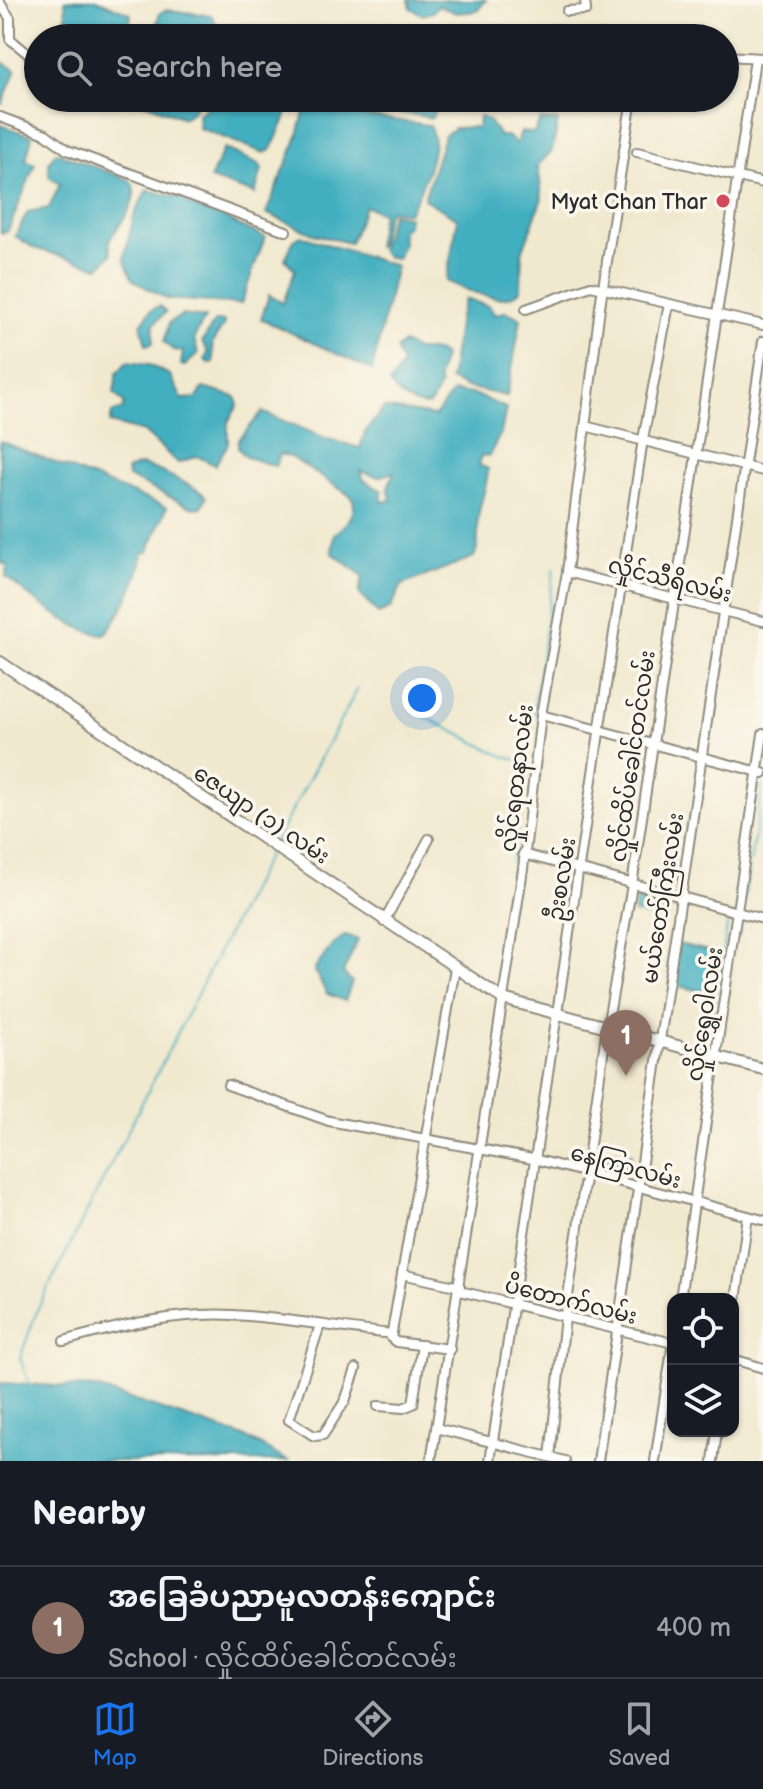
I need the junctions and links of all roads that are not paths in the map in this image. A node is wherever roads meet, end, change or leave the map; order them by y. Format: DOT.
graph roads {
  1 [pos="585,0"];
  2 [pos="0,3"];
  3 [pos="567,11"];
  4 [pos="24,50"];
  5 [pos="739,57"];
  6 [pos="759,59"];
  7 [pos="630,112"];
  8 [pos="0,117"];
  9 [pos="637,152"];
  10 [pos="735,177"];
  11 [pos="763,183"];
  12 [pos="286,231"];
  13 [pos="604,288"];
  14 [pos="669,304"];
  15 [pos="526,309"];
  16 [pos="715,313"];
  17 [pos="763,325"];
  18 [pos="763,341"];
  19 [pos="585,426"];
  20 [pos="643,439"];
  21 [pos="694,454"];
  22 [pos="746,466"];
  23 [pos="763,471"];
  24 [pos="567,572"];
  25 [pos="621,585"];
  26 [pos="672,597"];
  27 [pos="722,611"];
  28 [pos="763,621"];
  29 [pos="0,662"];
  30 [pos="541,715"];
  31 [pos="602,732"];
  32 [pos="763,734"];
  33 [pos="652,746"];
  34 [pos="702,759"];
  35 [pos="761,772"];
  36 [pos="429,839"];
  37 [pos="523,854"];
  38 [pos="581,870"];
  39 [pos="632,885"];
  40 [pos="679,896"];
  41 [pos="738,913"];
  42 [pos="763,919"];
  43 [pos="384,922"];
  44 [pos="455,968"];
  45 [pos="503,999"];
  46 [pos="559,1016"];
  47 [pos="607,1027"];
  48 [pos="658,1039"];
  49 [pos="716,1055"];
  50 [pos="763,1069"];
  51 [pos="228,1085"];
  52 [pos="425,1137"];
  53 [pos="480,1147"];
  54 [pos="538,1160"];
  55 [pos="586,1174"];
  56 [pos="639,1188"];
  57 [pos="695,1203"];
  58 [pos="748,1216"];
  59 [pos="763,1220"];
  60 [pos="402,1274"];
  61 [pos="460,1289"];
  62 [pos="681,1293"];
  63 [pos="737,1293"];
  64 [pos="517,1305"];
  65 [pos="565,1317"];
  66 [pos="320,1325"];
  67 [pos="618,1330"];
  68 [pos="391,1334"];
  69 [pos="64,1341"];
  70 [pos="667,1342"];
  71 [pos="422,1345"];
  72 [pos="450,1349"];
  73 [pos="739,1361"];
  74 [pos="670,1365"];
  75 [pos="763,1368"];
  76 [pos="356,1369"];
  77 [pos="378,1406"];
  78 [pos="436,1428"];
  79 [pos="716,1437"];
  80 [pos="495,1441"];
  81 [pos="546,1458"];
  82 [pos="431,1461"];
  83 [pos="490,1461"];
  84 [pos="565,1461"];
  85 [pos="598,1461"];
  86 [pos="655,1461"];
  87 [pos="713,1461"];
  1 -- 3 [label="street"];
  2 -- 4 [label="street"];
  5 -- 6 [label="street"];
  6 -- 10 [label="street, လှိုင်ထိပ်ခေါင်တင်လမ်း"];
  7 -- 13 [label="street, လှိုင်ရတနာလမ်း"];
  8 -- 12 [label="street"];
  9 -- 10 [label="street"];
  10 -- 11 [label="street"];
  10 -- 16 [label="street, လှိုင်ထိပ်ခေါင်တင်လမ်း"];
  13 -- 14 [label="street"];
  13 -- 15 [label="street"];
  13 -- 19 [label="street, လှိုင်ရတနာလမ်း"];
  14 -- 16 [label="street"];
  14 -- 20 [label="street, ဦးစလမ်း"];
  16 -- 17 [label="street"];
  16 -- 21 [label="street, လှိုင်ထိပ်ခေါင်တင်လမ်း"];
  18 -- 22 [label="street, မယ်တော်ကြီးလမ်း"];
  19 -- 20 [label="street"];
  19 -- 24 [label="street, လှိုင်ရတနာလမ်း"];
  20 -- 21 [label="street"];
  20 -- 25 [label="street, ဦးစလမ်း"];
  21 -- 22 [label="street"];
  21 -- 26 [label="street, လှိုင်ထိပ်ခေါင်တင်လမ်း"];
  22 -- 23 [label="street"];
  22 -- 27 [label="street, မယ်တော်ကြီးလမ်း"];
  24 -- 25 [label="street, လှိုင်သီရိလမ်း"];
  24 -- 30 [label="street, လှိုင်ရတနာလမ်း"];
  25 -- 26 [label="street, လှိုင်သီရိလမ်း"];
  25 -- 31 [label="street, ဦးစလမ်း"];
  26 -- 27 [label="street, လှိုင်သီရိလမ်း"];
  26 -- 33 [label="street, လှိုင်ထိပ်ခေါင်တင်လမ်း"];
  27 -- 28 [label="street, လှိုင်သီရိလမ်း"];
  27 -- 34 [label="street, မယ်တော်ကြီးလမ်း"];
  29 -- 43 [label="street, ဇေယျာ (၁) လမ်း"];
  30 -- 31 [label="street"];
  30 -- 37 [label="street, လှိုင်ရတနာလမ်း"];
  31 -- 33 [label="street"];
  31 -- 38 [label="street, ဦးစလမ်း"];
  32 -- 35 [label="street, လှိုင်ရွှေဝါလမ်း"];
  33 -- 34 [label="street"];
  33 -- 39 [label="street, လှိုင်ထိပ်ခေါင်တင်လမ်း"];
  34 -- 35 [label="street"];
  34 -- 40 [label="street, မယ်တော်ကြီးလမ်း"];
  35 -- 41 [label="street, လှိုင်ရွှေဝါလမ်း"];
  36 -- 43 [label="street"];
  37 -- 38 [label="street"];
  37 -- 45 [label="street, လှိုင်ရတနာလမ်း"];
  38 -- 39 [label="street"];
  38 -- 46 [label="street, ဦးစလမ်း"];
  39 -- 40 [label="street"];
  39 -- 47 [label="street, လှိုင်ထိပ်ခေါင်တင်လမ်း"];
  40 -- 41 [label="street"];
  40 -- 48 [label="street, မယ်တော်ကြီးလမ်း"];
  41 -- 42 [label="street"];
  41 -- 49 [label="street, လှိုင်ရွှေဝါလမ်း"];
  43 -- 44 [label="street, ဇေယျာ (၁) လမ်း"];
  44 -- 45 [label="street, ဇေယျာ (၁) လမ်း"];
  44 -- 52 [label="street"];
  45 -- 46 [label="street, ဇေယျာ (၁) လမ်း"];
  45 -- 53 [label="street, လှိုင်ရတနာလမ်း"];
  46 -- 47 [label="street, ဇေယျာ (၁) လမ်း"];
  46 -- 54 [label="street, ဦးစလမ်း"];
  47 -- 48 [label="street, ဇေယျာ (၁) လမ်း"];
  47 -- 55 [label="street, လှိုင်ထိပ်ခေါင်တင်လမ်း"];
  48 -- 49 [label="street, ဇေယျာ (၁) လမ်း"];
  48 -- 56 [label="street, မယ်တော်ကြီးလမ်း"];
  49 -- 50 [label="street, ဇေယျာ (၁) လမ်း"];
  49 -- 57 [label="street, လှိုင်ရွှေဝါလမ်း"];
  51 -- 52 [label="street, နေကြာလမ်း"];
  52 -- 53 [label="street, နေကြာလမ်း"];
  52 -- 60 [label="street"];
  53 -- 54 [label="street, နေကြာလမ်း"];
  53 -- 61 [label="street, လှိုင်ရတနာလမ်း"];
  54 -- 55 [label="street, နေကြာလမ်း"];
  54 -- 64 [label="street, ဦးစလမ်း"];
  55 -- 56 [label="street, နေကြာလမ်း"];
  55 -- 65 [label="street, လှိုင်ထိပ်ခေါင်တင်လမ်း"];
  56 -- 57 [label="street, နေကြာလမ်း"];
  56 -- 67 [label="street, မယ်တော်ကြီးလမ်း"];
  57 -- 58 [label="street, နေကြာလမ်း"];
  57 -- 62 [label="street, လှိုင်ရွှေဝါလမ်း"];
  58 -- 59 [label="street, နေကြာလမ်း"];
  58 -- 63 [label="street"];
  60 -- 61 [label="street, ပိတောက်လမ်း"];
  60 -- 68 [label="street"];
  61 -- 64 [label="street, ပိတောက်လမ်း"];
  61 -- 72 [label="street, လှိုင်ရတနာလမ်း"];
  64 -- 65 [label="street, ပိတောက်လမ်း"];
  64 -- 80 [label="street, ဦးစလမ်း"];
  65 -- 67 [label="street, ပိတောက်လမ်း"];
  65 -- 81 [label="street, လှိုင်ထိပ်ခေါင်တင်လမ်း"];
  66 -- 68 [label="street"];
  66 -- 69 [label="street"];
  66 -- 76 [label="street"];
  67 -- 70 [label="street, ပိတောက်လမ်း"];
  67 -- 85 [label="street, မယ်တော်ကြီးလမ်း"];
  68 -- 71 [label="street"];
  71 -- 72 [label="street"];
  71 -- 77 [label="street"];
  72 -- 78 [label="street, လှိုင်ရတနာလမ်း"];
  73 -- 75 [label="street"];
  74 -- 86 [label="street"];
  78 -- 80 [label="street"];
  78 -- 82 [label="street, လှိုင်ရတနာလမ်း"];
  79 -- 87 [label="street"];
  80 -- 81 [label="street"];
  80 -- 83 [label="street, ဦးစလမ်း"];
  81 -- 84 [label="street"];
}
